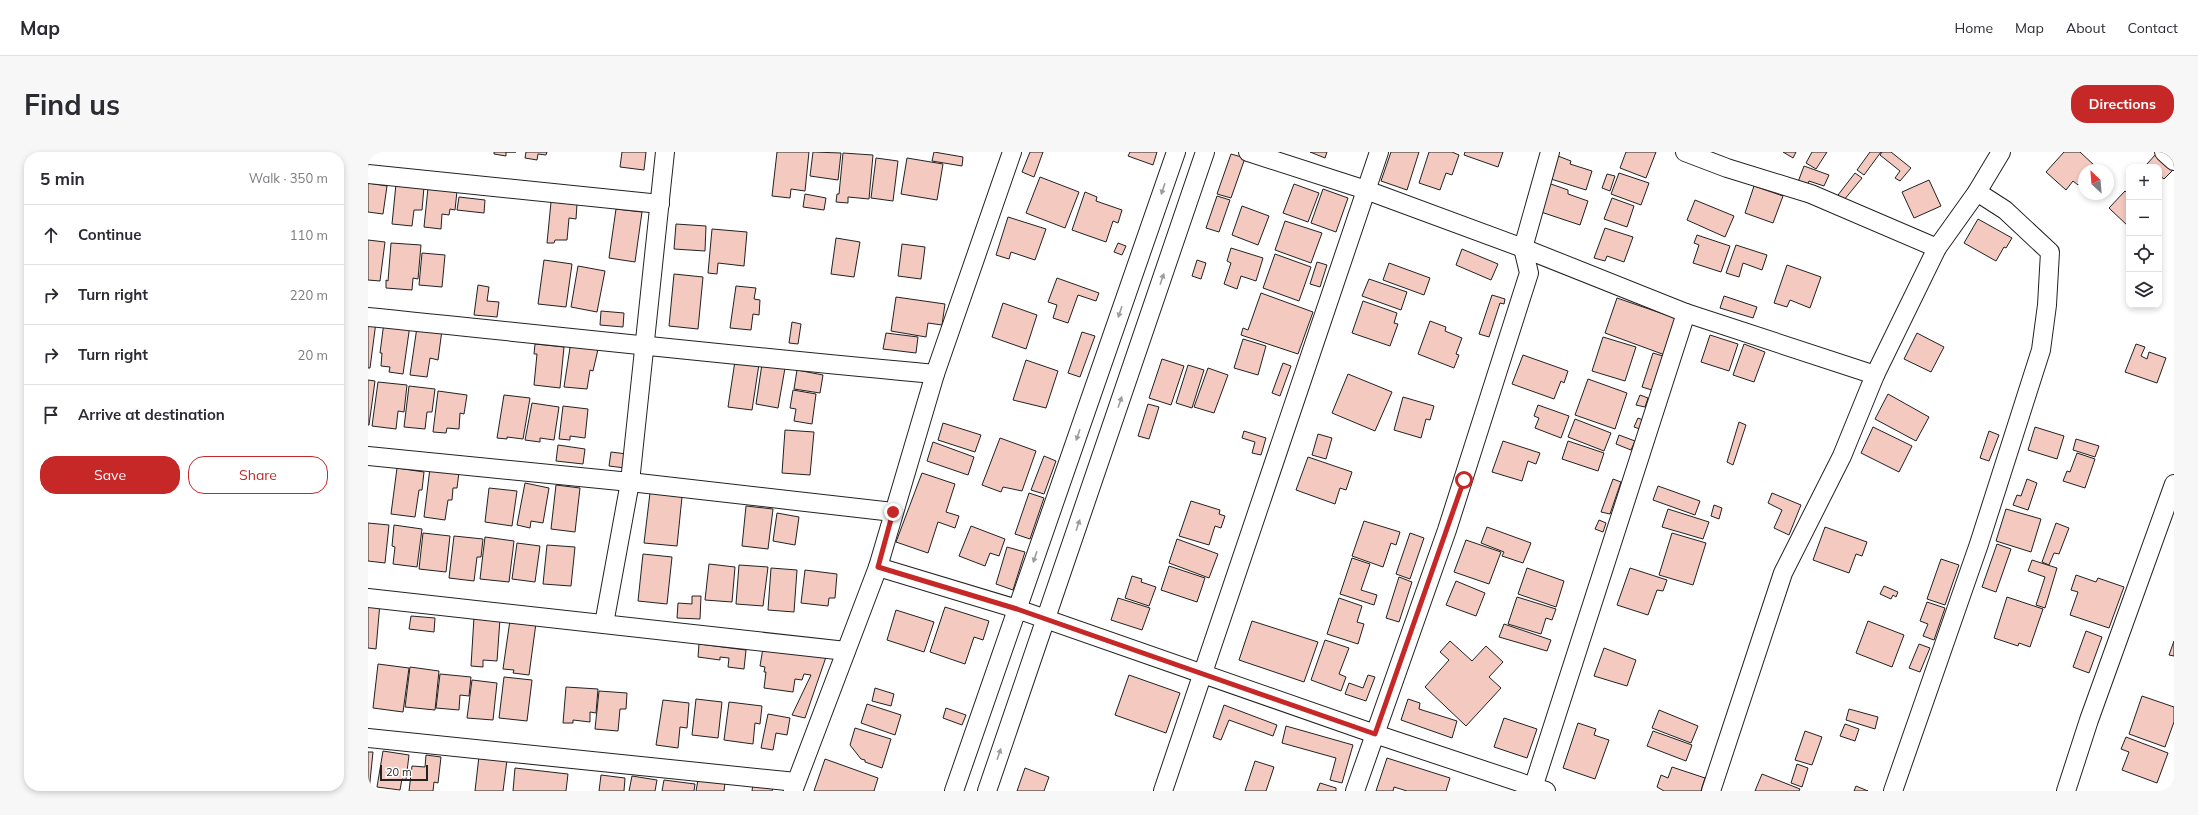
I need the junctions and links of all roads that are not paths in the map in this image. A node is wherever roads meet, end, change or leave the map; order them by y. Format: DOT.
graph roads {
  1 [pos="665,152"];
  2 [pos="1012,152"];
  3 [pos="1176,152"];
  4 [pos="1205,152"];
  5 [pos="1248,152"];
  6 [pos="1379,152"];
  7 [pos="1550,152"];
  8 [pos="1685,152"];
  9 [pos="2001,152"];
  10 [pos="2164,152"];
  11 [pos="2174,161"];
  12 [pos="368,174"];
  13 [pos="1366,190"];
  14 [pos="1977,192"];
  15 [pos="660,204"];
  16 [pos="1523,248"];
  17 [pos="1937,248"];
  18 [pos="1686,313"];
  19 [pos="368,317"];
  20 [pos="645,344"];
  21 [pos="935,374"];
  22 [pos="1875,375"];
  23 [pos="368,456"];
  24 [pos="630,482"];
  25 [pos="2174,484"];
  26 [pos="893,512"];
  27 [pos="878,567"];
  28 [pos="368,598"];
  29 [pos="1017,609"];
  30 [pos="1046,619"];
  31 [pos="604,624"];
  32 [pos="846,651"];
  33 [pos="1203,674"];
  34 [pos="1375,734"];
  35 [pos="368,738"];
  36 [pos="794,786"];
  37 [pos="1537,790"];
  38 [pos="954,791"];
  39 [pos="987,791"];
  40 [pos="1163,791"];
  41 [pos="1355,791"];
  42 [pos="1712,791"];
  43 [pos="1894,791"];
  44 [pos="2066,791"];
  1 -- 15 [label="street"];
  2 -- 21 [label="street"];
  3 -- 29 [label="street, one-way"];
  30 -- 4 [label="street, one-way"];
  5 -- 13 [label="street"];
  6 -- 13 [label="street"];
  7 -- 16 [label="street"];
  8 -- 17 [label="street"];
  9 -- 14 [label="street"];
  10 -- 11 [label="street"];
  12 -- 15 [label="street"];
  13 -- 16 [label="street"];
  13 -- 33 [label="street"];
  14 -- 17 [label="street"];
  14 -- 43 [label="street"];
  15 -- 20 [label="street"];
  16 -- 18 [label="street"];
  16 -- 34 [label="street"];
  17 -- 22 [label="street"];
  18 -- 22 [label="street"];
  18 -- 37 [label="street"];
  19 -- 20 [label="street"];
  20 -- 21 [label="street"];
  20 -- 24 [label="street"];
  21 -- 26 [label="street"];
  22 -- 42 [label="street"];
  23 -- 24 [label="street"];
  24 -- 26 [label="street"];
  24 -- 31 [label="street"];
  25 -- 44 [label="street"];
  26 -- 27 [label="street"];
  27 -- 29 [label="street"];
  27 -- 32 [label="street"];
  28 -- 31 [label="street"];
  29 -- 30 [label="street"];
  29 -- 38 [label="street"];
  30 -- 33 [label="street"];
  39 -- 30 [label="street, one-way"];
  31 -- 32 [label="street"];
  32 -- 36 [label="street"];
  33 -- 34 [label="street"];
  33 -- 40 [label="street"];
  34 -- 37 [label="street"];
  34 -- 41 [label="street"];
  35 -- 36 [label="street"];
}
